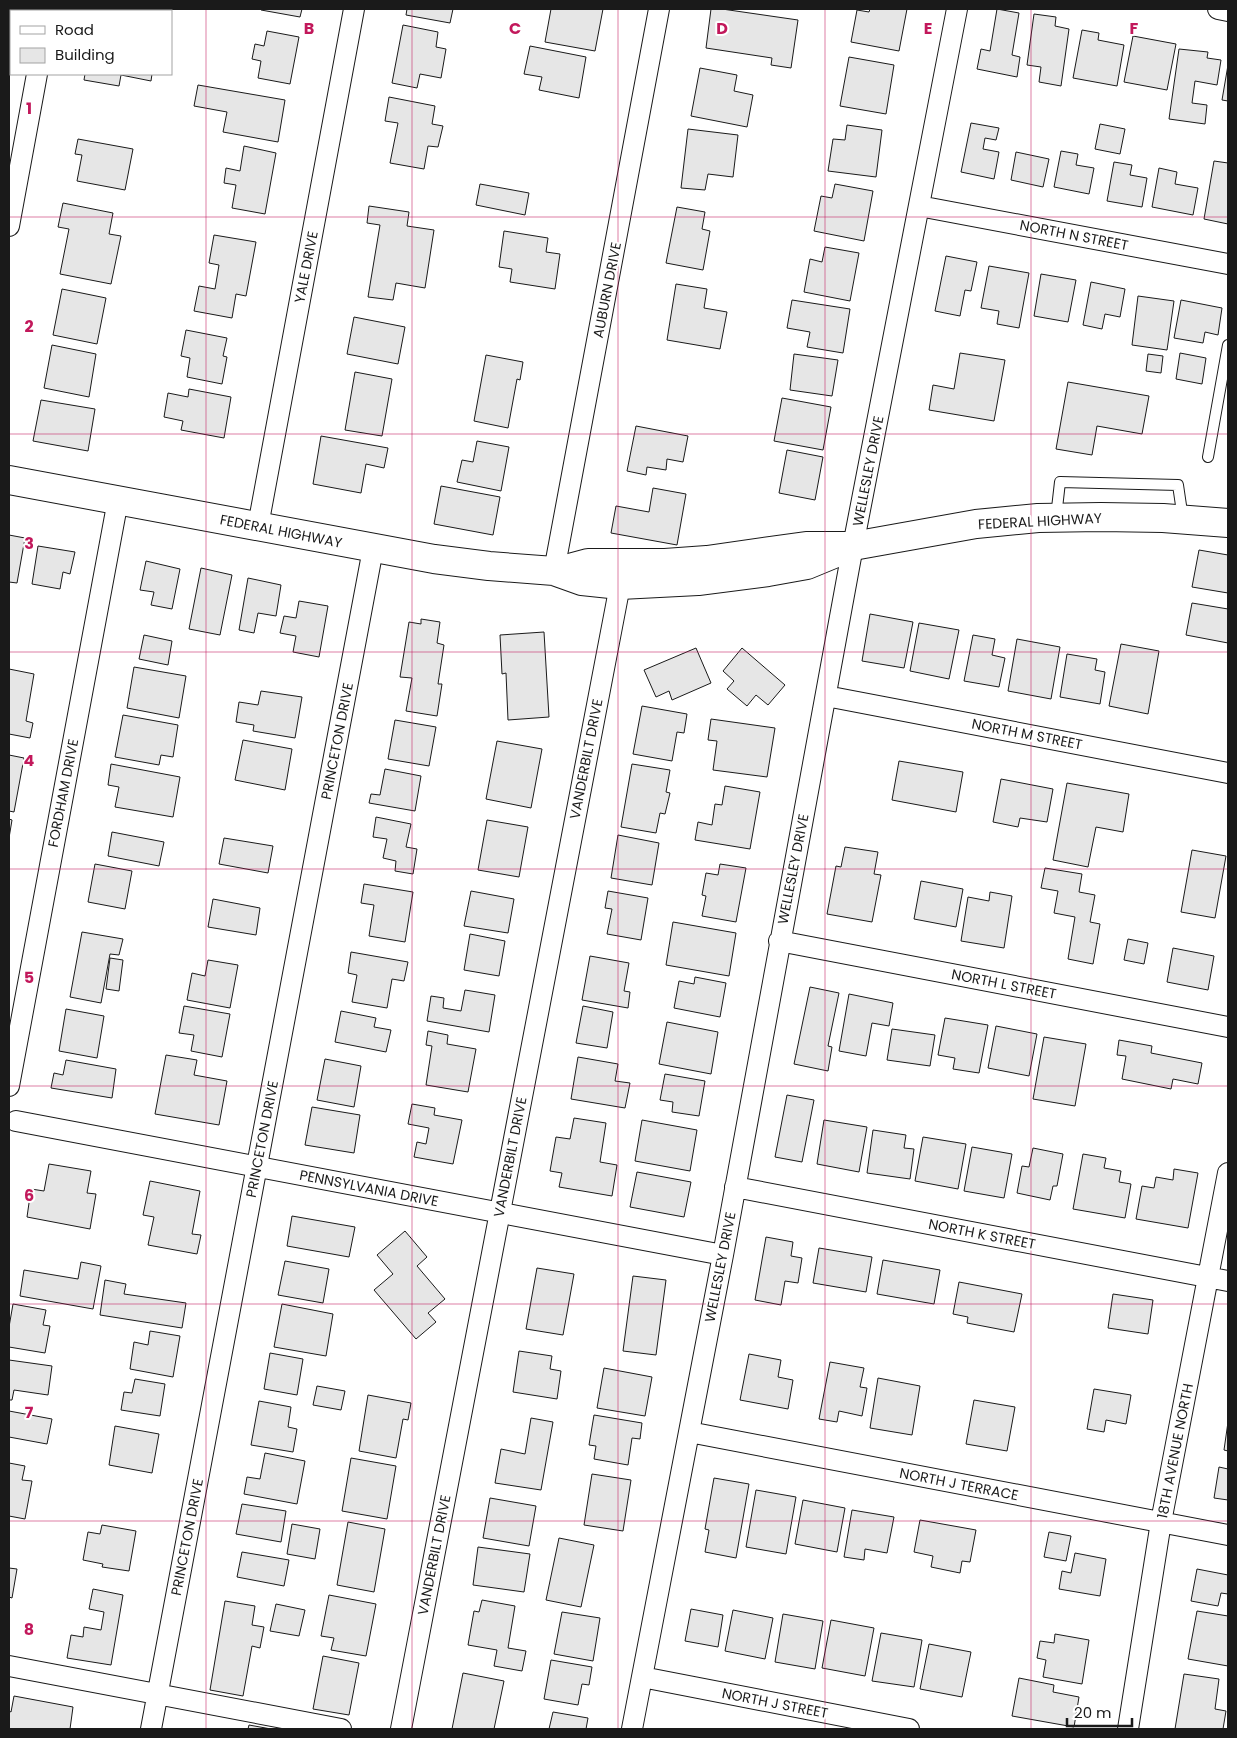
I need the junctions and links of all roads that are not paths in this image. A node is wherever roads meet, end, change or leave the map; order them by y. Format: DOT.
graph roads {
  1 [pos="354,9"];
  2 [pos="659,9"];
  3 [pos="957,9"];
  4 [pos="1218,9"];
  5 [pos="1228,11"];
  6 [pos="37,75"];
  7 [pos="919,206"];
  8 [pos="9,226"];
  9 [pos="1228,264"];
  10 [pos="1228,346"];
  11 [pos="1208,457"];
  12 [pos="9,480"];
  13 [pos="118,500"];
  14 [pos="1056,518"];
  15 [pos="1183,520"];
  16 [pos="1228,523"];
  17 [pos="258,526"];
  18 [pos="853,546"];
  19 [pos="374,549"];
  20 [pos="554,571"];
  21 [pos="620,585"];
  22 [pos="826,696"];
  23 [pos="1228,773"];
  24 [pos="779,942"];
  25 [pos="1228,1027"];
  26 [pos="9,1086"];
  27 [pos="11,1120"];
  28 [pos="257,1167"];
  29 [pos="1228,1174"];
  30 [pos="735,1187"];
  31 [pos="499,1213"];
  32 [pos="723,1256"];
  33 [pos="1208,1277"];
  34 [pos="1228,1281"];
  35 [pos="689,1432"];
  36 [pos="1161,1522"];
  37 [pos="1228,1535"];
  38 [pos="9,1666"];
  39 [pos="642,1678"];
  40 [pos="158,1694"];
  41 [pos="155,1728"];
  42 [pos="341,1729"];
  43 [pos="401,1729"];
  44 [pos="632,1729"];
  45 [pos="909,1729"];
  46 [pos="1128,1729"];
  1 -- 17 [label="street, YALE DRIVE"];
  2 -- 20 [label="street, AUBURN DRIVE"];
  3 -- 7 [label="street, WELLESLEY DRIVE"];
  4 -- 5 [label="street"];
  6 -- 8 [label="street"];
  7 -- 9 [label="street, NORTH N STREET"];
  7 -- 18 [label="street, WELLESLEY DRIVE"];
  10 -- 11 [label="lane"];
  12 -- 13 [label="main road, FEDERAL HIGHWAY"];
  13 -- 17 [label="main road, FEDERAL HIGHWAY"];
  13 -- 26 [label="street, FORDHAM DRIVE"];
  14 -- 15 [label="main road, FEDERAL HIGHWAY"];
  14 -- 15 [label="lane"];
  14 -- 18 [label="main road, FEDERAL HIGHWAY"];
  15 -- 16 [label="main road, FEDERAL HIGHWAY"];
  17 -- 19 [label="main road, FEDERAL HIGHWAY"];
  18 -- 20 [label="main road, FEDERAL HIGHWAY"];
  18 -- 21 [label="main road, FEDERAL HIGHWAY"];
  18 -- 22 [label="street, WELLESLEY DRIVE"];
  19 -- 20 [label="main road, FEDERAL HIGHWAY"];
  19 -- 28 [label="street, PRINCETON DRIVE"];
  20 -- 21 [label="main road, FEDERAL HIGHWAY"];
  21 -- 31 [label="street, VANDERBILT DRIVE"];
  22 -- 23 [label="street, NORTH M STREET"];
  22 -- 24 [label="street, WELLESLEY DRIVE"];
  24 -- 25 [label="street, NORTH L STREET"];
  24 -- 30 [label="street, WELLESLEY DRIVE"];
  27 -- 28 [label="street, PENNSYLVANIA DRIVE"];
  28 -- 31 [label="street, PENNSYLVANIA DRIVE"];
  28 -- 40 [label="street, PRINCETON DRIVE"];
  29 -- 33 [label="street, 18TH AVENUE NORTH"];
  30 -- 32 [label="street, WELLESLEY DRIVE"];
  30 -- 33 [label="street, NORTH K STREET"];
  31 -- 32 [label="street, PENNSYLVANIA DRIVE"];
  31 -- 43 [label="street, VANDERBILT DRIVE"];
  32 -- 35 [label="street, WELLESLEY DRIVE"];
  33 -- 34 [label="street, NORTH K STREET"];
  33 -- 36 [label="street, 18TH AVENUE NORTH"];
  35 -- 36 [label="street, NORTH J TERRACE"];
  35 -- 39 [label="street, WELLESLEY DRIVE"];
  36 -- 37 [label="street, NORTH J TERRACE"];
  36 -- 46 [label="street, 18TH AVENUE NORTH"];
  38 -- 40 [label="street"];
  39 -- 44 [label="street, WELLESLEY DRIVE"];
  39 -- 45 [label="street, NORTH J STREET"];
  40 -- 41 [label="street, PRINCETON DRIVE"];
  40 -- 42 [label="street"];
}
